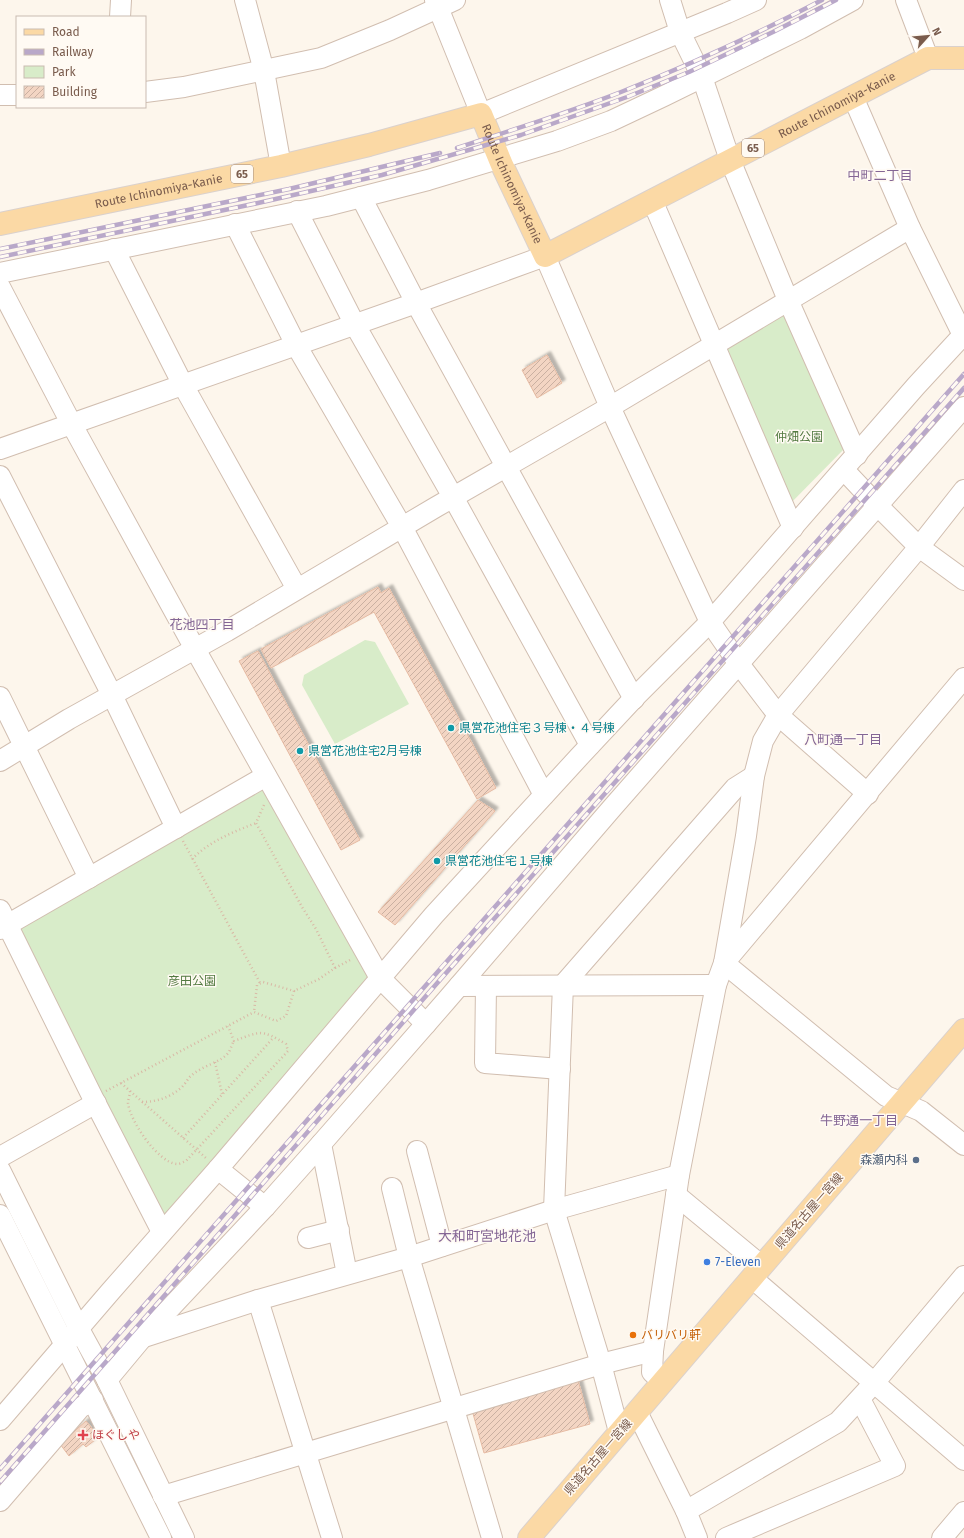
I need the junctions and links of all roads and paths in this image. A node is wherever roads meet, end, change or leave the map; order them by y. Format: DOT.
graph roads {
  1 [pos="121,0"];
  2 [pos="245,0"];
  3 [pos="670,0"];
  4 [pos="756,0"];
  5 [pos="853,0"];
  6 [pos="906,0"];
  7 [pos="443,2"];
  8 [pos="120,16"];
  9 [pos="680,32"];
  10 [pos="928,58"];
  11 [pos="964,58"];
  12 [pos="264,71"];
  13 [pos="702,77"];
  14 [pos="146,92"];
  15 [pos="0,95"];
  16 [pos="16,95"];
  17 [pos="853,97"];
  18 [pos="481,114"];
  19 [pos="500,159"];
  20 [pos="730,160"];
  21 [pos="281,166"];
  22 [pos="361,197"];
  23 [pos="652,200"];
  24 [pos="297,211"];
  25 [pos="0,224"];
  26 [pos="235,224"];
  27 [pos="910,228"];
  28 [pos="114,249"];
  29 [pos="545,256"];
  30 [pos="0,273"];
  31 [pos="0,287"];
  32 [pos="788,300"];
  33 [pos="416,303"];
  34 [pos="355,324"];
  35 [pos="964,334"];
  36 [pos="714,344"];
  37 [pos="296,345"];
  38 [pos="183,385"];
  39 [pos="610,407"];
  40 [pos="964,407"];
  41 [pos="71,424"];
  42 [pos="0,449"];
  43 [pos="857,455"];
  44 [pos="507,466"];
  45 [pos="844,470"];
  46 [pos="0,476"];
  47 [pos="964,490"];
  48 [pos="453,497"];
  49 [pos="877,505"];
  50 [pos="402,527"];
  51 [pos="793,528"];
  52 [pos="919,547"];
  53 [pos="964,580"];
  54 [pos="297,590"];
  55 [pos="710,622"];
  56 [pos="195,649"];
  57 [pos="739,664"];
  58 [pos="964,678"];
  59 [pos="112,695"];
  60 [pos="0,697"];
  61 [pos="634,699"];
  62 [pos="778,714"];
  63 [pos="590,745"];
  64 [pos="25,746"];
  65 [pos="0,761"];
  66 [pos="754,776"];
  67 [pos="269,781"];
  68 [pos="868,794"];
  69 [pos="544,796"];
  70 [pos="256,823"];
  71 [pos="176,828"];
  72 [pos="192,858"];
  73 [pos="89,878"];
  74 [pos="2,921"];
  75 [pos="724,963"];
  76 [pos="380,978"];
  77 [pos="260,983"];
  78 [pos="563,985"];
  79 [pos="716,985"];
  80 [pos="459,986"];
  81 [pos="486,986"];
  82 [pos="294,991"];
  83 [pos="254,1012"];
  84 [pos="426,1024"];
  85 [pos="228,1026"];
  86 [pos="964,1030"];
  87 [pos="274,1037"];
  88 [pos="234,1041"];
  89 [pos="215,1062"];
  90 [pos="560,1069"];
  91 [pos="121,1083"];
  92 [pos="130,1091"];
  93 [pos="222,1094"];
  94 [pos="94,1100"];
  95 [pos="142,1102"];
  96 [pos="902,1103"];
  97 [pos="183,1138"];
  98 [pos="321,1144"];
  99 [pos="964,1145"];
  100 [pos="197,1150"];
  101 [pos="417,1151"];
  102 [pos="0,1157"];
  103 [pos="218,1169"];
  104 [pos="0,1170"];
  105 [pos="679,1175"];
  106 [pos="392,1188"];
  107 [pos="676,1196"];
  108 [pos="265,1207"];
  109 [pos="554,1210"];
  110 [pos="0,1215"];
  111 [pos="339,1230"];
  112 [pos="162,1232"];
  113 [pos="308,1238"];
  114 [pos="442,1246"];
  115 [pos="409,1257"];
  116 [pos="757,1272"];
  117 [pos="347,1274"];
  118 [pos="964,1276"];
  119 [pos="258,1300"];
  120 [pos="79,1329"];
  121 [pos="142,1338"];
  122 [pos="65,1345"];
  123 [pos="652,1351"];
  124 [pos="601,1364"];
  125 [pos="107,1380"];
  126 [pos="663,1382"];
  127 [pos="874,1383"];
  128 [pos="860,1399"];
  129 [pos="93,1400"];
  130 [pos="454,1408"];
  131 [pos="637,1412"];
  132 [pos="0,1420"];
  133 [pos="619,1432"];
  134 [pos="306,1452"];
  135 [pos="964,1460"];
  136 [pos="163,1496"];
  137 [pos="0,1501"];
  138 [pos="686,1511"];
  139 [pos="964,1512"];
  140 [pos="694,1537"];
  141 [pos="161,1538"];
  142 [pos="184,1538"];
  143 [pos="332,1538"];
  144 [pos="492,1538"];
  145 [pos="529,1538"];
  146 [pos="726,1538"];
  147 [pos="942,1538"];
  1 -- 8 [label="street"];
  2 -- 12 [label="street"];
  3 -- 9 [label="street"];
  4 -- 9 [label="street"];
  5 -- 13 [label="street"];
  6 -- 10 [label="street"];
  7 -- 12 [label="street"];
  7 -- 18 [label="street"];
  9 -- 13 [label="street"];
  9 -- 18 [label="street"];
  10 -- 11 [label="main road, Route Ichinomiya-Kanie / 65"];
  10 -- 17 [label="main road, Route Ichinomiya-Kanie / 65"];
  12 -- 14 [label="street"];
  12 -- 21 [label="street"];
  13 -- 19 [label="street"];
  13 -- 20 [label="street"];
  15 -- 16 [label="street"];
  17 -- 20 [label="main road, Route Ichinomiya-Kanie / 65"];
  17 -- 27 [label="street"];
  18 -- 19 [label="main road, Route Ichinomiya-Kanie"];
  18 -- 21 [label="main road, Route Ichinomiya-Kanie / 65"];
  19 -- 22 [label="street"];
  19 -- 29 [label="main road, Route Ichinomiya-Kanie"];
  20 -- 23 [label="main road, Route Ichinomiya-Kanie / 65"];
  20 -- 32 [label="street"];
  21 -- 25 [label="main road, Route Ichinomiya-Kanie / 65"];
  22 -- 24 [label="street"];
  22 -- 33 [label="street"];
  23 -- 29 [label="main road, Route Ichinomiya-Kanie / 65"];
  23 -- 36 [label="street"];
  24 -- 26 [label="street"];
  24 -- 34 [label="street"];
  26 -- 28 [label="street"];
  26 -- 37 [label="street"];
  27 -- 32 [label="street"];
  27 -- 35 [label="street"];
  28 -- 30 [label="street"];
  28 -- 38 [label="street"];
  29 -- 33 [label="street"];
  29 -- 39 [label="street"];
  31 -- 41 [label="street"];
  32 -- 36 [label="street"];
  32 -- 43 [label="street"];
  33 -- 34 [label="street"];
  33 -- 44 [label="street"];
  34 -- 37 [label="street"];
  34 -- 48 [label="street"];
  35 -- 43 [label="street"];
  36 -- 39 [label="street"];
  36 -- 51 [label="street"];
  37 -- 38 [label="street"];
  37 -- 50 [label="street"];
  38 -- 41 [label="street"];
  38 -- 54 [label="street"];
  39 -- 44 [label="street"];
  39 -- 55 [label="street"];
  40 -- 49 [label="street"];
  41 -- 42 [label="street"];
  41 -- 56 [label="street"];
  43 -- 45 [label="street"];
  44 -- 48 [label="street"];
  44 -- 61 [label="street"];
  45 -- 49 [label="street"];
  45 -- 51 [label="street"];
  46 -- 59 [label="street"];
  47 -- 52 [label="street"];
  48 -- 50 [label="street"];
  48 -- 63 [label="street"];
  49 -- 52 [label="street"];
  49 -- 57 [label="street"];
  50 -- 54 [label="street"];
  50 -- 69 [label="street"];
  51 -- 55 [label="street"];
  52 -- 53 [label="street"];
  52 -- 62 [label="street"];
  54 -- 56 [label="street"];
  55 -- 57 [label="street"];
  55 -- 61 [label="street"];
  56 -- 59 [label="street"];
  56 -- 67 [label="street"];
  57 -- 62 [label="street"];
  57 -- 80 [label="street"];
  58 -- 68 [label="street"];
  59 -- 64 [label="street"];
  59 -- 71 [label="street"];
  60 -- 64 [label="street"];
  61 -- 63 [label="street"];
  62 -- 66 [label="street"];
  62 -- 68 [label="street"];
  63 -- 69 [label="street"];
  64 -- 65 [label="street"];
  64 -- 73 [label="street"];
  66 -- 75 [label="street"];
  66 -- 78 [label="street"];
  67 -- 70 [label="path"];
  67 -- 71 [label="street"];
  67 -- 76 [label="street"];
  68 -- 75 [label="street"];
  69 -- 76 [label="street"];
  70 -- 72 [label="path"];
  70 -- 82 [label="path"];
  71 -- 72 [label="path"];
  71 -- 73 [label="street"];
  72 -- 77 [label="path"];
  73 -- 74 [label="street"];
  74 -- 94 [label="street"];
  75 -- 79 [label="street"];
  75 -- 96 [label="street"];
  76 -- 84 [label="street"];
  76 -- 103 [label="street"];
  77 -- 82 [label="path"];
  77 -- 83 [label="path"];
  78 -- 79 [label="street"];
  78 -- 81 [label="street"];
  78 -- 90 [label="street"];
  79 -- 105 [label="street"];
  80 -- 81 [label="street"];
  80 -- 84 [label="street"];
  81 -- 90 [label="street"];
  82 -- 83 [label="path"];
  83 -- 85 [label="path"];
  84 -- 98 [label="street"];
  85 -- 88 [label="path"];
  85 -- 91 [label="path"];
  86 -- 96 [label="main road, 県道名古屋一宮線"];
  87 -- 88 [label="path"];
  87 -- 93 [label="path"];
  87 -- 100 [label="path"];
  88 -- 89 [label="path"];
  89 -- 93 [label="path"];
  89 -- 95 [label="path"];
  90 -- 109 [label="street"];
  91 -- 92 [label="path"];
  91 -- 94 [label="path"];
  92 -- 95 [label="path"];
  92 -- 100 [label="path"];
  93 -- 97 [label="path"];
  94 -- 102 [label="street"];
  94 -- 112 [label="street"];
  95 -- 97 [label="path"];
  96 -- 99 [label="street"];
  96 -- 116 [label="main road, 県道名古屋一宮線"];
  97 -- 100 [label="path"];
  98 -- 108 [label="street"];
  98 -- 111 [label="street"];
  100 -- 103 [label="path"];
  101 -- 114 [label="street"];
  103 -- 108 [label="street"];
  103 -- 112 [label="street"];
  104 -- 120 [label="street"];
  105 -- 107 [label="street"];
  105 -- 109 [label="street"];
  106 -- 115 [label="street"];
  107 -- 116 [label="street"];
  107 -- 123 [label="street"];
  108 -- 121 [label="street"];
  109 -- 114 [label="street"];
  109 -- 124 [label="street"];
  110 -- 122 [label="street"];
  111 -- 113 [label="street"];
  111 -- 117 [label="street"];
  112 -- 120 [label="street"];
  114 -- 115 [label="street"];
  115 -- 117 [label="street"];
  115 -- 130 [label="street"];
  116 -- 126 [label="main road, 県道名古屋一宮線"];
  116 -- 127 [label="street"];
  117 -- 119 [label="street"];
  118 -- 127 [label="street"];
  119 -- 121 [label="street"];
  119 -- 134 [label="street"];
  120 -- 122 [label="street"];
  120 -- 125 [label="street"];
  121 -- 125 [label="street"];
  122 -- 129 [label="street"];
  122 -- 132 [label="street"];
  123 -- 124 [label="street"];
  123 -- 126 [label="street"];
  124 -- 130 [label="street"];
  124 -- 133 [label="street"];
  125 -- 136 [label="street"];
  126 -- 131 [label="main road, 県道名古屋一宮線"];
  127 -- 128 [label="street"];
  127 -- 135 [label="street"];
  128 -- 138 [label="street"];
  128 -- 146 [label="street"];
  129 -- 137 [label="street"];
  129 -- 141 [label="street"];
  130 -- 134 [label="street"];
  130 -- 144 [label="street"];
  131 -- 133 [label="main road, 県道名古屋一宮線"];
  131 -- 138 [label="street"];
  133 -- 145 [label="main road, 県道名古屋一宮線"];
  134 -- 136 [label="street"];
  134 -- 143 [label="street"];
  136 -- 142 [label="street"];
  138 -- 140 [label="street"];
  139 -- 147 [label="street"];
}
